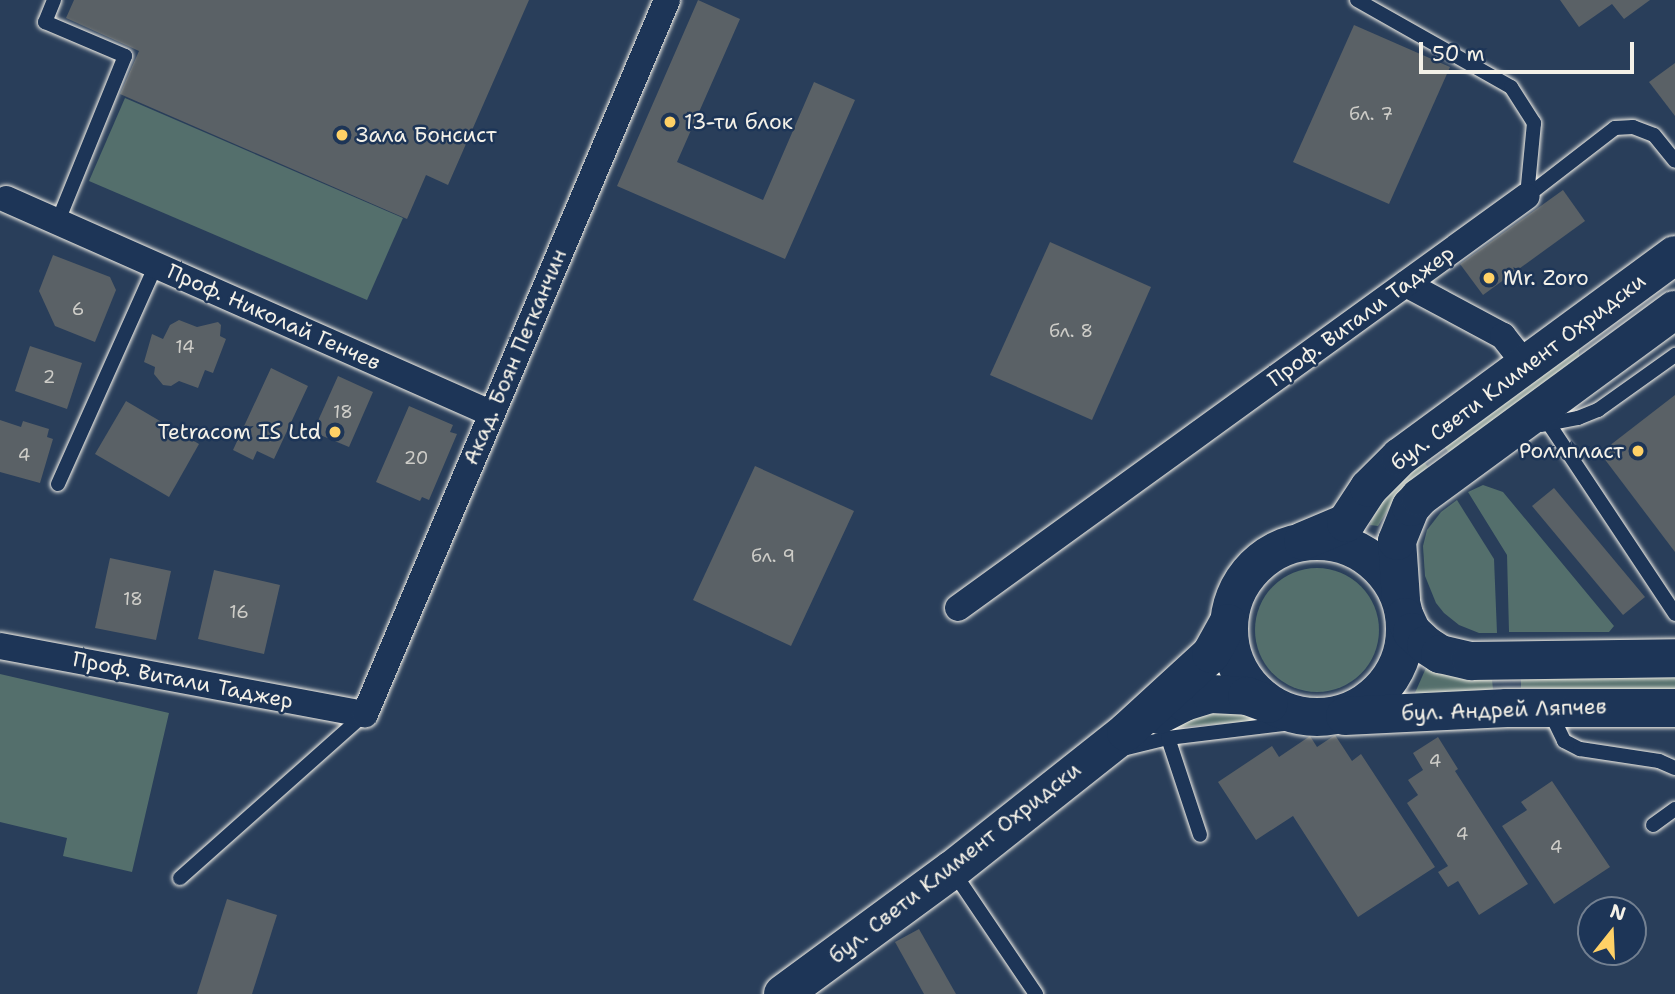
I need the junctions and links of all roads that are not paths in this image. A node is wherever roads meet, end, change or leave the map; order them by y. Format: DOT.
graph roads {
  1 [pos="54,0"];
  2 [pos="667,0"];
  3 [pos="1357,0"];
  4 [pos="1675,161"];
  5 [pos="1527,196"];
  6 [pos="6,199"];
  7 [pos="58,221"];
  8 [pos="1675,255"];
  9 [pos="156,265"];
  10 [pos="1406,284"];
  11 [pos="1675,310"];
  12 [pos="1675,355"];
  13 [pos="1525,364"];
  14 [pos="490,413"];
  15 [pos="1549,424"];
  16 [pos="1497,439"];
  17 [pos="58,484"];
  18 [pos="1301,542"];
  19 [pos="958,608"];
  20 [pos="1403,608"];
  21 [pos="1675,614"];
  22 [pos="1228,623"];
  23 [pos="0,646"];
  24 [pos="1675,658"];
  25 [pos="1269,705"];
  26 [pos="1548,708"];
  27 [pos="1675,708"];
  28 [pos="365,714"];
  29 [pos="1320,717"];
  30 [pos="1126,732"];
  31 [pos="1168,737"];
  32 [pos="1675,768"];
  33 [pos="1072,773"];
  34 [pos="1675,809"];
  35 [pos="1653,825"];
  36 [pos="1200,835"];
  37 [pos="952,870"];
  38 [pos="180,878"];
  39 [pos="783,994"];
  40 [pos="1035,994"];
  1 -- 7 [label="lane"];
  2 -- 14 [label="street, Акад. Боян Петканчин"];
  3 -- 5 [label="lane"];
  4 -- 5 [label="lane"];
  5 -- 10 [label="street, Проф. Витали Таджер"];
  6 -- 7 [label="street, Проф. Николай Генчев"];
  7 -- 9 [label="street, Проф. Николай Генчев"];
  8 -- 13 [label="main road, бул. Свети Климент Охридски"];
  9 -- 14 [label="street, Проф. Николай Генчев"];
  9 -- 17 [label="lane"];
  10 -- 13 [label="street"];
  10 -- 19 [label="street, Проф. Витали Таджер"];
  11 -- 16 [label="main road, бул. Свети Климент Охридски"];
  12 -- 15 [label="lane"];
  13 -- 18 [label="main road, бул. Свети Климент Охридски"];
  14 -- 28 [label="street, Акад. Боян Петканчин"];
  15 -- 16 [label="lane"];
  15 -- 21 [label="lane"];
  16 -- 20 [label="main road, бул. Свети Климент Охридски"];
  18 -- 20 [label="main road"];
  18 -- 22 [label="main road"];
  20 -- 24 [label="main road"];
  20 -- 29 [label="main road"];
  22 -- 25 [label="main road"];
  22 -- 30 [label="main road, бул. Свети Климент Охридски"];
  23 -- 28 [label="street, Проф. Витали Таджер"];
  25 -- 29 [label="main road"];
  25 -- 30 [label="main road, бул. Свети Климент Охридски"];
  26 -- 27 [label="main road, бул. Андрей Ляпчев"];
  26 -- 29 [label="main road, бул. Андрей Ляпчев"];
  26 -- 32 [label="lane"];
  28 -- 38 [label="lane"];
  29 -- 31 [label="lane"];
  30 -- 33 [label="main road, бул. Свети Климент Охридски"];
  31 -- 33 [label="lane"];
  31 -- 36 [label="lane"];
  33 -- 37 [label="main road, бул. Свети Климент Охридски"];
  34 -- 35 [label="lane"];
  37 -- 39 [label="main road, бул. Свети Климент Охридски"];
  37 -- 40 [label="lane"];
}
